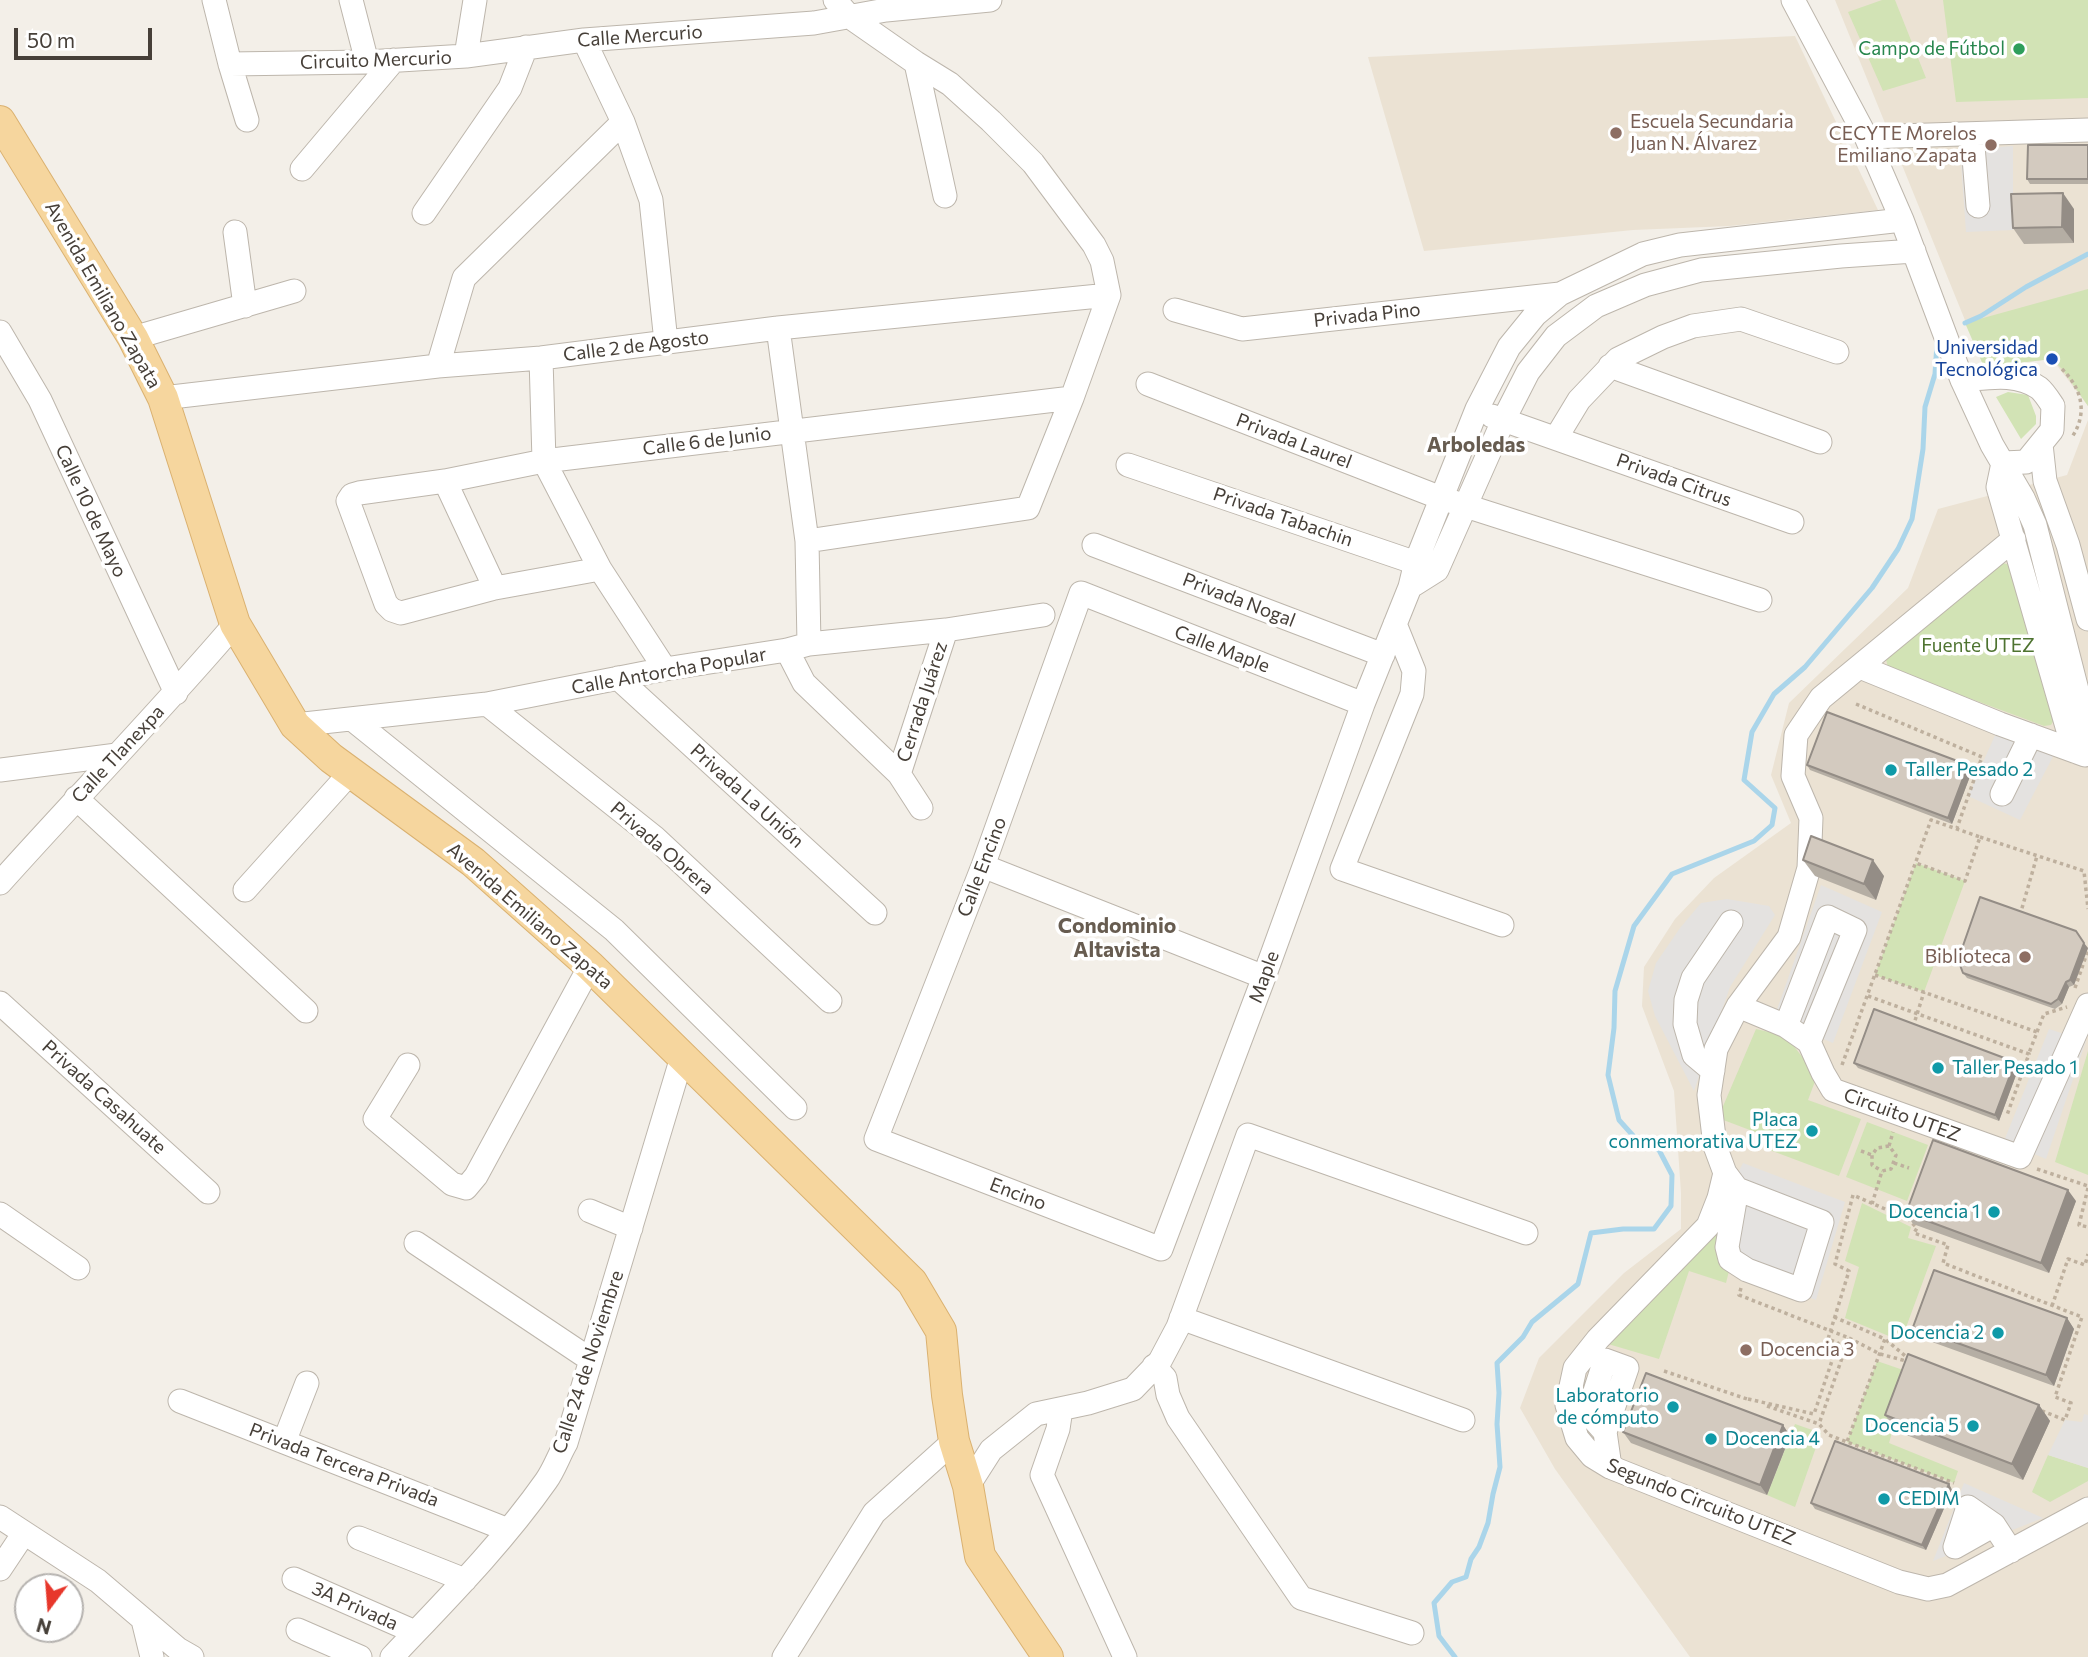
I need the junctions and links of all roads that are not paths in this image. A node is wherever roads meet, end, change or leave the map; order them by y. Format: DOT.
graph roads {
  1 [pos="214,0"];
  2 [pos="351,0"];
  3 [pos="475,0"];
  4 [pos="990,0"];
  5 [pos="1793,0"];
  6 [pos="839,6"];
  7 [pos="584,40"];
  8 [pos="526,47"];
  9 [pos="466,57"];
  10 [pos="394,60"];
  11 [pos="367,62"];
  12 [pos="230,64"];
  13 [pos="916,64"];
  14 [pos="247,120"];
  15 [pos="0,121"];
  16 [pos="623,122"];
  17 [pos="2088,130"];
  18 [pos="1972,134"];
  19 [pos="1866,137"];
  20 [pos="302,169"];
  21 [pos="945,196"];
  22 [pos="1978,206"];
  23 [pos="424,213"];
  24 [pos="1902,220"];
  25 [pos="235,232"];
  26 [pos="1914,251"];
  27 [pos="294,291"];
  28 [pos="1560,294"];
  29 [pos="1109,295"];
  30 [pos="245,306"];
  31 [pos="1175,310"];
  32 [pos="778,328"];
  33 [pos="0,332"];
  34 [pos="132,338"];
  35 [pos="666,342"];
  36 [pos="1837,352"];
  37 [pos="541,358"];
  38 [pos="439,366"];
  39 [pos="1610,366"];
  40 [pos="1962,380"];
  41 [pos="1148,384"];
  42 [pos="163,398"];
  43 [pos="1072,398"];
  44 [pos="1477,409"];
  45 [pos="1503,421"];
  46 [pos="792,431"];
  47 [pos="1556,438"];
  48 [pos="1820,442"];
  49 [pos="2042,444"];
  50 [pos="544,461"];
  51 [pos="2003,463"];
  52 [pos="1128,466"];
  53 [pos="445,481"];
  54 [pos="1441,498"];
  55 [pos="1466,506"];
  56 [pos="1792,522"];
  57 [pos="2014,539"];
  58 [pos="807,541"];
  59 [pos="1094,545"];
  60 [pos="1426,566"];
  61 [pos="600,569"];
  62 [pos="495,588"];
  63 [pos="1081,593"];
  64 [pos="1759,600"];
  65 [pos="1043,615"];
  66 [pos="2088,619"];
  67 [pos="235,624"];
  68 [pos="1395,624"];
  69 [pos="946,630"];
  70 [pos="798,647"];
  71 [pos="1383,655"];
  72 [pos="1860,667"];
  73 [pos="665,668"];
  74 [pos="618,678"];
  75 [pos="176,693"];
  76 [pos="487,704"];
  77 [pos="1363,704"];
  78 [pos="352,719"];
  79 [pos="295,725"];
  80 [pos="2031,735"];
  81 [pos="2083,746"];
  82 [pos="117,755"];
  83 [pos="0,770"];
  84 [pos="351,772"];
  85 [pos="899,774"];
  86 [pos="2003,794"];
  87 [pos="76,798"];
  88 [pos="921,808"];
  89 [pos="983,866"];
  90 [pos="0,883"];
  91 [pos="245,890"];
  92 [pos="875,913"];
  93 [pos="1731,922"];
  94 [pos="1502,925"];
  95 [pos="590,966"];
  96 [pos="1264,977"];
  97 [pos="830,1001"];
  98 [pos="2077,1002"];
  99 [pos="0,1003"];
  100 [pos="1738,1006"];
  101 [pos="306,1011"];
  102 [pos="1786,1026"];
  103 [pos="1809,1042"];
  104 [pos="682,1057"];
  105 [pos="408,1065"];
  106 [pos="1713,1071"];
  107 [pos="795,1108"];
  108 [pos="876,1139"];
  109 [pos="1731,1181"];
  110 [pos="208,1192"];
  111 [pos="590,1211"];
  112 [pos="0,1214"];
  113 [pos="631,1228"];
  114 [pos="1526,1233"];
  115 [pos="416,1243"];
  116 [pos="1161,1249"];
  117 [pos="78,1268"];
  118 [pos="1181,1318"];
  119 [pos="591,1360"];
  120 [pos="1154,1366"];
  121 [pos="307,1383"];
  122 [pos="180,1401"];
  123 [pos="1061,1409"];
  124 [pos="1463,1420"];
  125 [pos="1605,1432"];
  126 [pos="954,1441"];
  127 [pos="284,1442"];
  128 [pos="1610,1467"];
  129 [pos="968,1486"];
  130 [pos="2088,1509"];
  131 [pos="0,1517"];
  132 [pos="1994,1525"];
  133 [pos="508,1530"];
  134 [pos="24,1533"];
  135 [pos="359,1538"];
  136 [pos="2011,1551"];
  137 [pos="0,1569"];
  138 [pos="295,1579"];
  139 [pos="465,1580"];
  140 [pos="143,1620"];
  141 [pos="298,1630"];
  142 [pos="415,1632"];
  143 [pos="1412,1633"];
  144 [pos="152,1657"];
  145 [pos="192,1657"];
  146 [pos="359,1657"];
  147 [pos="392,1657"];
  148 [pos="785,1657"];
  149 [pos="1048,1657"];
  150 [pos="1125,1657"];
  1 -- 12 [label="street"];
  2 -- 11 [label="street"];
  3 -- 9 [label="street, Circuito Mercurio"];
  4 -- 6 [label="street, Calle Mercurio"];
  5 -- 19 [label="street"];
  6 -- 7 [label="street, Calle Mercurio"];
  6 -- 13 [label="street"];
  7 -- 8 [label="street, Calle Mercurio"];
  7 -- 16 [label="street"];
  8 -- 9 [label="street, Calle Mercurio"];
  8 -- 23 [label="street"];
  9 -- 10 [label="street, Circuito Mercurio"];
  10 -- 11 [label="street, Circuito Mercurio"];
  10 -- 20 [label="street"];
  11 -- 12 [label="street, Circuito Mercurio"];
  12 -- 14 [label="street"];
  13 -- 21 [label="street"];
  13 -- 29 [label="street"];
  15 -- 34 [label="main road, Avenida Emiliano Zapata"];
  16 -- 35 [label="street"];
  16 -- 38 [label="street"];
  17 -- 18 [label="street"];
  18 -- 19 [label="street"];
  18 -- 22 [label="street"];
  19 -- 24 [label="street"];
  24 -- 26 [label="street"];
  24 -- 28 [label="street"];
  25 -- 30 [label="street"];
  26 -- 40 [label="street"];
  26 -- 45 [label="street"];
  27 -- 30 [label="street"];
  28 -- 31 [label="street, Privada Pino"];
  28 -- 44 [label="street"];
  29 -- 32 [label="street, Calle 2 de Agosto"];
  29 -- 43 [label="street"];
  30 -- 34 [label="street"];
  32 -- 35 [label="street, Calle 2 de Agosto"];
  32 -- 46 [label="street"];
  33 -- 75 [label="street, Calle 10 de Mayo"];
  34 -- 42 [label="main road, Avenida Emiliano Zapata"];
  35 -- 37 [label="street, Calle 2 de Agosto"];
  36 -- 39 [label="street"];
  37 -- 38 [label="street, Calle 2 de Agosto"];
  37 -- 50 [label="street"];
  38 -- 42 [label="street, Calle 2 de Agosto"];
  39 -- 47 [label="street"];
  39 -- 48 [label="street"];
  40 -- 49 [label="street"];
  40 -- 51 [label="street"];
  41 -- 54 [label="street, Privada Laurel"];
  42 -- 67 [label="main road, Avenida Emiliano Zapata"];
  43 -- 46 [label="street, Calle 6 de Junio"];
  43 -- 58 [label="street"];
  44 -- 45 [label="street, Privada Citrus"];
  44 -- 54 [label="street"];
  45 -- 47 [label="street, Privada Citrus"];
  45 -- 55 [label="street"];
  46 -- 50 [label="street, Calle 6 de Junio"];
  46 -- 58 [label="street"];
  47 -- 56 [label="street, Privada Citrus"];
  49 -- 51 [label="street"];
  49 -- 66 [label="street"];
  50 -- 53 [label="street, Calle 6 de Junio"];
  50 -- 61 [label="street"];
  51 -- 57 [label="street"];
  51 -- 81 [label="street"];
  52 -- 60 [label="street, Privada Tabachin"];
  53 -- 62 [label="street"];
  53 -- 62 [label="street, Calle 6 de Junio"];
  54 -- 55 [label="street, Privada Laurel"];
  54 -- 60 [label="street"];
  55 -- 60 [label="street"];
  55 -- 64 [label="street"];
  57 -- 72 [label="street"];
  57 -- 81 [label="street"];
  58 -- 70 [label="street"];
  59 -- 71 [label="street, Privada Nogal"];
  60 -- 68 [label="street, Maple"];
  61 -- 62 [label="street"];
  61 -- 73 [label="street"];
  63 -- 77 [label="street, Calle Maple"];
  63 -- 89 [label="street, Calle Encino"];
  65 -- 69 [label="street, Calle Antorcha Popular"];
  67 -- 75 [label="street, Calle Tlanexpa"];
  67 -- 79 [label="main road, Avenida Emiliano Zapata"];
  68 -- 71 [label="street, Maple"];
  68 -- 94 [label="street"];
  69 -- 70 [label="street, Calle Antorcha Popular"];
  69 -- 85 [label="street, Cerrada Juárez"];
  70 -- 73 [label="street, Calle Antorcha Popular"];
  70 -- 85 [label="street, Cerrada Juárez"];
  71 -- 77 [label="street, Maple"];
  72 -- 80 [label="street"];
  72 -- 100 [label="street"];
  73 -- 74 [label="street, Calle Antorcha Popular"];
  74 -- 76 [label="street, Calle Antorcha Popular"];
  74 -- 92 [label="street, Privada La Unión"];
  75 -- 82 [label="street, Calle Tlanexpa"];
  76 -- 78 [label="street, Calle Antorcha Popular"];
  76 -- 97 [label="street, Privada Obrera"];
  77 -- 96 [label="street, Maple"];
  78 -- 79 [label="street, Calle Antorcha Popular"];
  78 -- 107 [label="street"];
  79 -- 84 [label="main road, Avenida Emiliano Zapata"];
  80 -- 81 [label="street"];
  80 -- 86 [label="street"];
  82 -- 83 [label="street"];
  82 -- 87 [label="street, Calle Tlanexpa"];
  84 -- 91 [label="street"];
  84 -- 95 [label="main road, Avenida Emiliano Zapata"];
  85 -- 88 [label="street, Cerrada Juárez"];
  87 -- 90 [label="street, Calle Tlanexpa"];
  87 -- 101 [label="street"];
  89 -- 96 [label="street"];
  89 -- 108 [label="street, Calle Encino"];
  93 -- 106 [label="street"];
  95 -- 104 [label="main road, Avenida Emiliano Zapata"];
  95 -- 105 [label="street"];
  96 -- 116 [label="street, Maple"];
  98 -- 103 [label="street, Circuito UTEZ"];
  99 -- 110 [label="street, Privada Casahuate"];
  100 -- 102 [label="street"];
  100 -- 106 [label="street"];
  102 -- 103 [label="street"];
  102 -- 103 [label="street"];
  104 -- 113 [label="street, Calle 24 de Noviembre"];
  104 -- 126 [label="main road, Avenida Emiliano Zapata"];
  106 -- 109 [label="street"];
  108 -- 116 [label="street, Encino"];
  109 -- 109 [label="street"];
  109 -- 128 [label="street, Segundo Circuito UTEZ"];
  111 -- 113 [label="street"];
  112 -- 117 [label="street"];
  113 -- 119 [label="street, Calle 24 de Noviembre"];
  114 -- 118 [label="street"];
  115 -- 119 [label="street"];
  118 -- 120 [label="street"];
  118 -- 124 [label="street"];
  119 -- 133 [label="street, Calle 24 de Noviembre"];
  120 -- 123 [label="street"];
  120 -- 143 [label="street"];
  121 -- 127 [label="street"];
  122 -- 127 [label="street, Privada Tercera Privada"];
  123 -- 129 [label="street"];
  123 -- 150 [label="street"];
  125 -- 128 [label="street"];
  126 -- 129 [label="main road, Avenida Emiliano Zapata"];
  126 -- 148 [label="street"];
  127 -- 133 [label="street, Privada Tercera Privada"];
  128 -- 136 [label="street, Segundo Circuito UTEZ"];
  129 -- 149 [label="main road, Avenida Emiliano Zapata"];
  130 -- 136 [label="street, Segundo Circuito UTEZ"];
  131 -- 134 [label="street"];
  132 -- 136 [label="street"];
  133 -- 139 [label="street, Calle 24 de Noviembre"];
  134 -- 137 [label="street"];
  134 -- 140 [label="street"];
  135 -- 139 [label="street"];
  138 -- 142 [label="street, 3A Privada"];
  139 -- 142 [label="street, Calle 24 de Noviembre"];
  140 -- 144 [label="street"];
  140 -- 145 [label="street"];
  141 -- 146 [label="street"];
  142 -- 147 [label="street, Calle 24 de Noviembre"];
}
